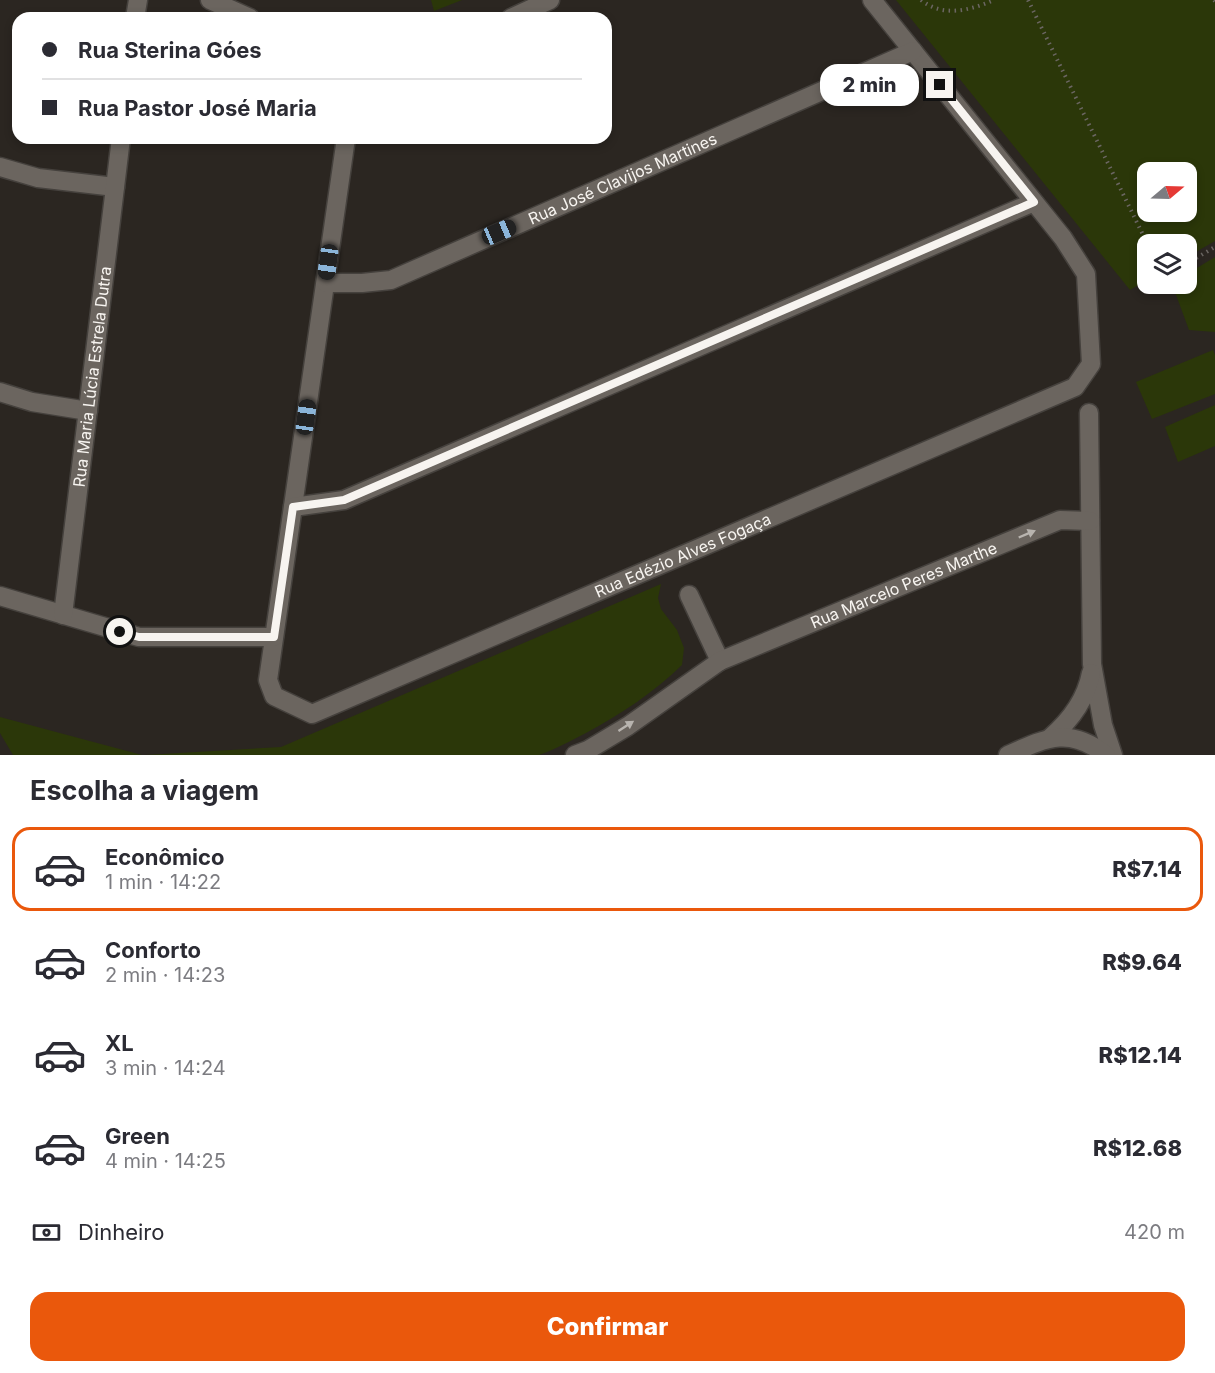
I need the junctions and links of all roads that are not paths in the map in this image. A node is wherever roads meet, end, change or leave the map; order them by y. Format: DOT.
graph roads {
  1 [pos="210,0"];
  2 [pos="549,0"];
  3 [pos="872,0"];
  4 [pos="237,12"];
  5 [pos="524,12"];
  6 [pos="913,51"];
  7 [pos="120,144"];
  8 [pos="345,144"];
  9 [pos="0,167"];
  10 [pos="115,187"];
  11 [pos="1034,202"];
  12 [pos="326,283"];
  13 [pos="0,392"];
  14 [pos="88,411"];
  15 [pos="1089,413"];
  16 [pos="293,507"];
  17 [pos="1090,521"];
  18 [pos="689,595"];
  19 [pos="0,596"];
  20 [pos="63,615"];
  21 [pos="274,637"];
  22 [pos="720,661"];
  23 [pos="1092,663"];
  24 [pos="1102,725"];
  25 [pos="1050,738"];
  26 [pos="1083,740"];
  27 [pos="575,755"];
  28 [pos="1008,755"];
  29 [pos="1106,755"];
  30 [pos="1113,755"];
  1 -- 4 [label="street"];
  2 -- 5 [label="street"];
  3 -- 6 [label="street"];
  6 -- 11 [label="street"];
  6 -- 12 [label="street, Rua José Clavijos Martines"];
  7 -- 10 [label="street, Rua Maria Lúcia Estrela Dutra"];
  8 -- 12 [label="street"];
  9 -- 10 [label="street"];
  10 -- 14 [label="street, Rua Maria Lúcia Estrela Dutra"];
  11 -- 16 [label="street"];
  11 -- 21 [label="street, Rua Edézio Alves Fogaça"];
  12 -- 16 [label="street"];
  13 -- 14 [label="street"];
  14 -- 20 [label="street, Rua Maria Lúcia Estrela Dutra"];
  15 -- 17 [label="street"];
  16 -- 21 [label="street"];
  22 -- 17 [label="street, Rua Marcelo Peres Marthe, one-way"];
  17 -- 23 [label="street"];
  18 -- 22 [label="street"];
  19 -- 20 [label="street"];
  20 -- 21 [label="street"];
  27 -- 22 [label="street, Rua Marcelo Peres Marthe, one-way"];
  23 -- 24 [label="street"];
  23 -- 25 [label="street"];
  24 -- 26 [label="street"];
  24 -- 30 [label="street"];
  25 -- 26 [label="street"];
  25 -- 28 [label="street"];
  26 -- 29 [label="street"];
}
